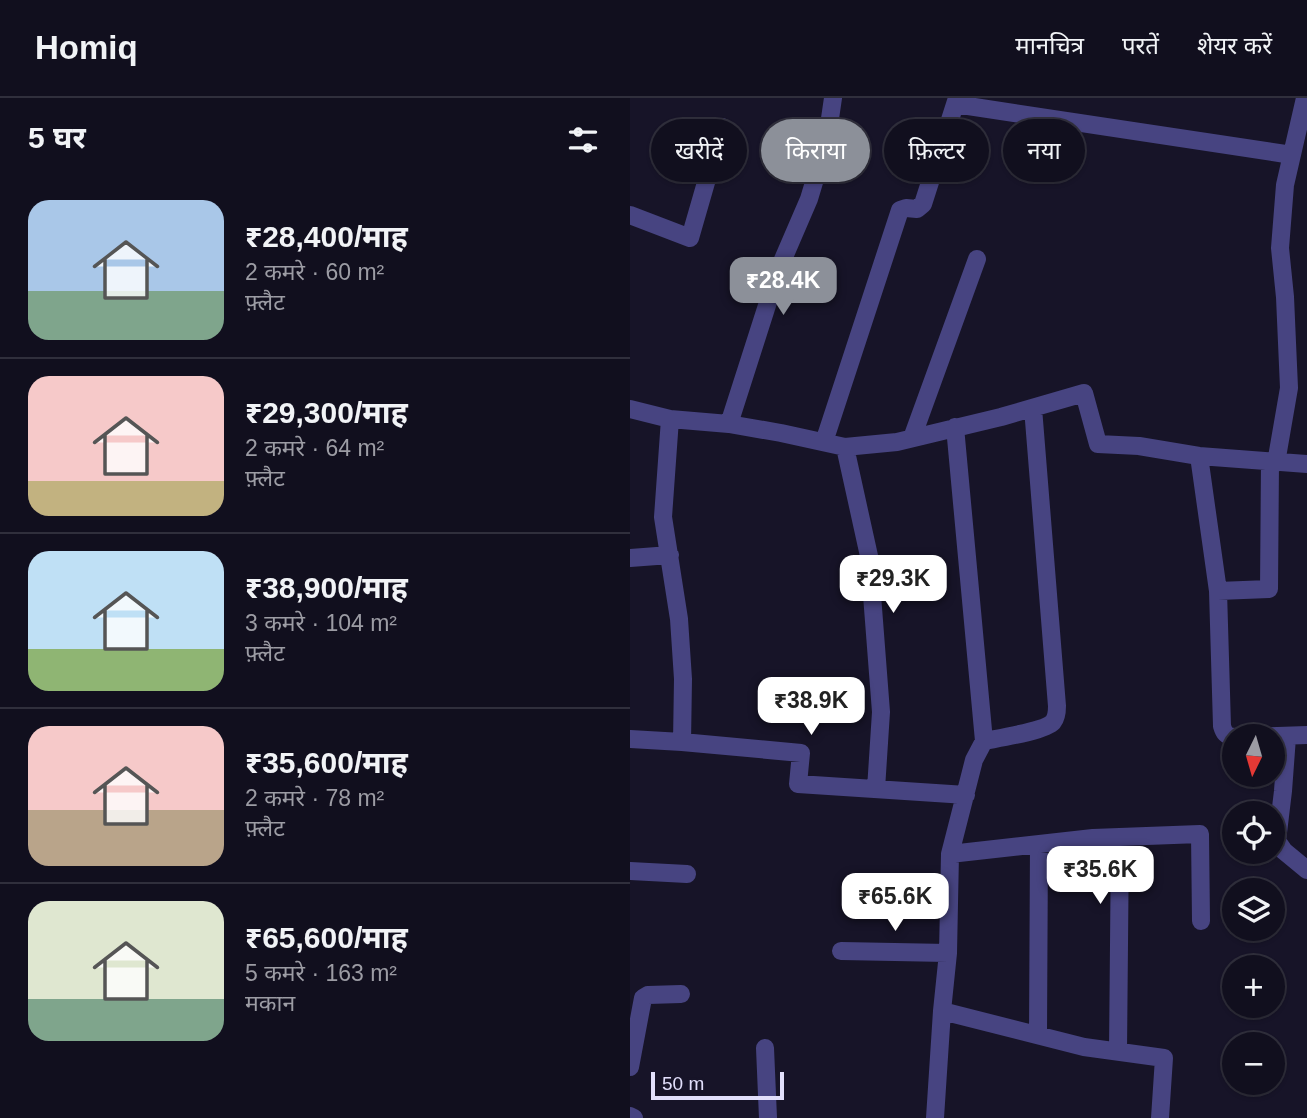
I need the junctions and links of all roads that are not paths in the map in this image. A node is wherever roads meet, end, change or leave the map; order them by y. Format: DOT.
graph roads {
  1 [pos="833,98"];
  2 [pos="1305,98"];
  3 [pos="956,101"];
  4 [pos="1292,155"];
  5 [pos="706,182"];
  6 [pos="630,215"];
  7 [pos="977,259"];
  8 [pos="1033,408"];
  9 [pos="630,409"];
  10 [pos="670,419"];
  11 [pos="729,424"];
  12 [pos="956,428"];
  13 [pos="912,438"];
  14 [pos="824,442"];
  15 [pos="845,447"];
  16 [pos="1199,456"];
  17 [pos="1273,462"];
  18 [pos="1307,464"];
  19 [pos="670,555"];
  20 [pos="630,558"];
  21 [pos="1218,591"];
  22 [pos="1222,726"];
  23 [pos="1307,736"];
  24 [pos="1287,737"];
  25 [pos="630,739"];
  26 [pos="682,741"];
  27 [pos="984,741"];
  28 [pos="876,789"];
  29 [pos="966,795"];
  30 [pos="1120,837"];
  31 [pos="1039,844"];
  32 [pos="950,854"];
  33 [pos="1307,870"];
  34 [pos="630,871"];
  35 [pos="687,874"];
  36 [pos="1201,921"];
  37 [pos="841,951"];
  38 [pos="948,953"];
  39 [pos="681,994"];
  40 [pos="942,1011"];
  41 [pos="1038,1035"];
  42 [pos="765,1048"];
  43 [pos="1118,1052"];
  44 [pos="630,1067"];
  45 [pos="768,1118"];
  46 [pos="935,1118"];
  47 [pos="1160,1118"];
  1 -- 11 [label="street"];
  2 -- 4 [label="street"];
  3 -- 4 [label="street"];
  3 -- 14 [label="street"];
  4 -- 17 [label="street"];
  5 -- 6 [label="street"];
  7 -- 13 [label="street"];
  8 -- 12 [label="street"];
  8 -- 16 [label="street"];
  8 -- 27 [label="street"];
  9 -- 10 [label="street"];
  10 -- 11 [label="street"];
  10 -- 19 [label="street"];
  11 -- 14 [label="street"];
  12 -- 13 [label="street"];
  12 -- 27 [label="street"];
  13 -- 15 [label="street"];
  14 -- 15 [label="street"];
  15 -- 28 [label="street"];
  16 -- 17 [label="street"];
  16 -- 21 [label="street"];
  17 -- 18 [label="street"];
  17 -- 21 [label="street"];
  19 -- 20 [label="street"];
  19 -- 26 [label="street"];
  21 -- 22 [label="street"];
  23 -- 24 [label="street"];
  24 -- 33 [label="street"];
  25 -- 26 [label="street"];
  26 -- 28 [label="street"];
  27 -- 29 [label="street"];
  28 -- 29 [label="street"];
  29 -- 32 [label="street"];
  30 -- 31 [label="street"];
  30 -- 36 [label="street"];
  30 -- 43 [label="street"];
  31 -- 32 [label="street"];
  31 -- 41 [label="street"];
  32 -- 38 [label="street"];
  34 -- 35 [label="street"];
  37 -- 38 [label="street"];
  38 -- 40 [label="street"];
  39 -- 44 [label="street"];
  40 -- 41 [label="street"];
  40 -- 46 [label="street"];
  41 -- 43 [label="street"];
  42 -- 45 [label="street"];
  43 -- 47 [label="street"];
}
